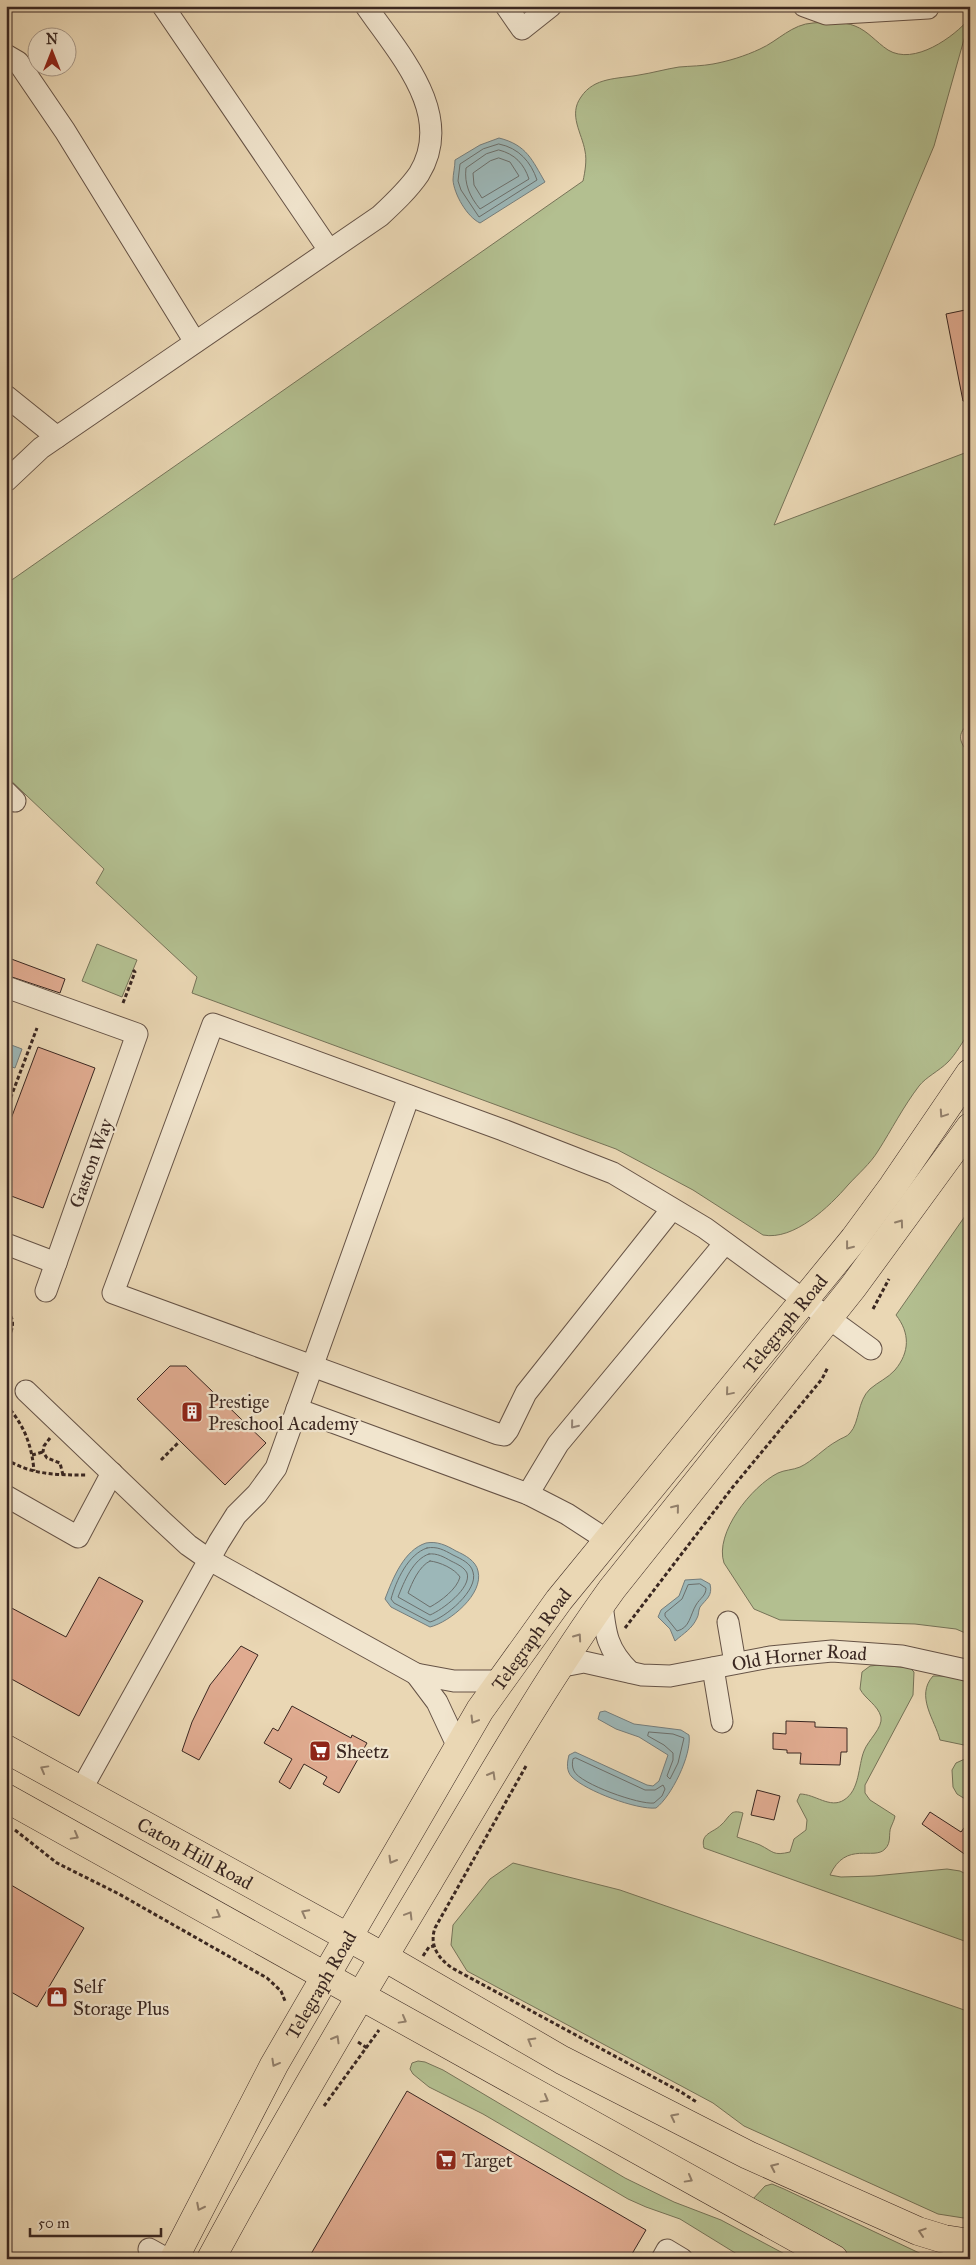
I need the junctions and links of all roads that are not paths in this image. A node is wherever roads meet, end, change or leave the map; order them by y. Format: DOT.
graph roads {
  1 [pos="163,6"];
  2 [pos="366,6"];
  3 [pos="506,6"];
  4 [pos="551,6"];
  5 [pos="804,6"];
  6 [pos="928,8"];
  7 [pos="6,55"];
  8 [pos="329,250"];
  9 [pos="195,342"];
  10 [pos="6,396"];
  11 [pos="57,437"];
  12 [pos="6,481"];
  13 [pos="6,987"];
  14 [pos="970,1073"];
  15 [pos="409,1096"];
  16 [pos="970,1127"];
  17 [pos="672,1209"];
  18 [pos="725,1243"];
  19 [pos="6,1244"];
  20 [pos="56,1262"];
  21 [pos="46,1291"];
  22 [pos="805,1301"];
  23 [pos="829,1318"];
  24 [pos="871,1349"];
  25 [pos="312,1367"];
  26 [pos="26,1391"];
  27 [pos="297,1408"];
  28 [pos="112,1473"];
  29 [pos="528,1494"];
  30 [pos="6,1496"];
  31 [pos="607,1540"];
  32 [pos="208,1559"];
  33 [pos="634,1561"];
  34 [pos="602,1604"];
  35 [pos="728,1622"];
  36 [pos="735,1663"];
  37 [pos="558,1667"];
  38 [pos="713,1668"];
  39 [pos="970,1671"];
  40 [pos="630,1672"];
  41 [pos="416,1674"];
  42 [pos="499,1682"];
  43 [pos="722,1722"];
  44 [pos="458,1747"];
  45 [pos="6,1749"];
  46 [pos="81,1790"];
  47 [pos="6,1798"];
  48 [pos="348,1936"];
  49 [pos="384,1957"];
  50 [pos="325,1976"];
  51 [pos="361,1996"];
  52 [pos="970,2244"];
  53 [pos="174,2259"];
  54 [pos="210,2259"];
  55 [pos="662,2259"];
  56 [pos="682,2259"];
  57 [pos="834,2259"];
  1 -- 8 [label="street"];
  2 -- 8 [label="street"];
  3 -- 4 [label="street"];
  5 -- 6 [label="street"];
  7 -- 9 [label="street"];
  8 -- 9 [label="street"];
  9 -- 11 [label="street"];
  10 -- 11 [label="street"];
  11 -- 12 [label="street"];
  13 -- 20 [label="street, Gaston Way"];
  14 -- 22 [label="main road, Telegraph Road, one-way"];
  15 -- 17 [label="street"];
  15 -- 25 [label="street"];
  15 -- 25 [label="street"];
  23 -- 16 [label="main road, Telegraph Road, one-way"];
  17 -- 18 [label="street"];
  17 -- 25 [label="street"];
  18 -- 22 [label="street"];
  18 -- 29 [label="street, one-way"];
  19 -- 20 [label="street"];
  20 -- 21 [label="street, Gaston Way"];
  22 -- 23 [label="street"];
  22 -- 31 [label="main road, Telegraph Road, one-way"];
  23 -- 24 [label="street"];
  33 -- 23 [label="main road, Telegraph Road, one-way"];
  25 -- 27 [label="street"];
  26 -- 28 [label="street"];
  27 -- 29 [label="street"];
  27 -- 32 [label="street"];
  28 -- 30 [label="street"];
  28 -- 32 [label="street"];
  29 -- 31 [label="street"];
  31 -- 33 [label="main road"];
  31 -- 42 [label="main road, Telegraph Road"];
  32 -- 41 [label="street"];
  32 -- 46 [label="street"];
  33 -- 34 [label="main road, Telegraph Road"];
  37 -- 34 [label="main road, Telegraph Road, one-way"];
  34 -- 40 [label="street"];
  35 -- 36 [label="street"];
  36 -- 38 [label="street, Old Horner Road"];
  36 -- 39 [label="street, Old Horner Road"];
  37 -- 40 [label="street, Old Horner Road"];
  49 -- 37 [label="main road, Telegraph Road, one-way"];
  38 -- 40 [label="street, Old Horner Road"];
  38 -- 43 [label="street"];
  41 -- 42 [label="street"];
  41 -- 44 [label="street"];
  42 -- 44 [label="main road, Telegraph Road, one-way"];
  44 -- 48 [label="main road, Telegraph Road, one-way"];
  46 -- 45 [label="main road, Caton Hill Road, one-way"];
  48 -- 46 [label="main road, Caton Hill Road, one-way"];
  47 -- 50 [label="main road, one-way"];
  48 -- 49 [label="main road, Caton Hill Road"];
  48 -- 50 [label="main road, Telegraph Road"];
  49 -- 51 [label="main road, Telegraph Road"];
  52 -- 49 [label="main road, Caton Hill Road, one-way"];
  50 -- 51 [label="main road"];
  50 -- 53 [label="main road, Telegraph Road, one-way"];
  54 -- 51 [label="main road, Telegraph Road, one-way"];
  51 -- 57 [label="main road, one-way"];
  55 -- 56 [label="street"];
}
